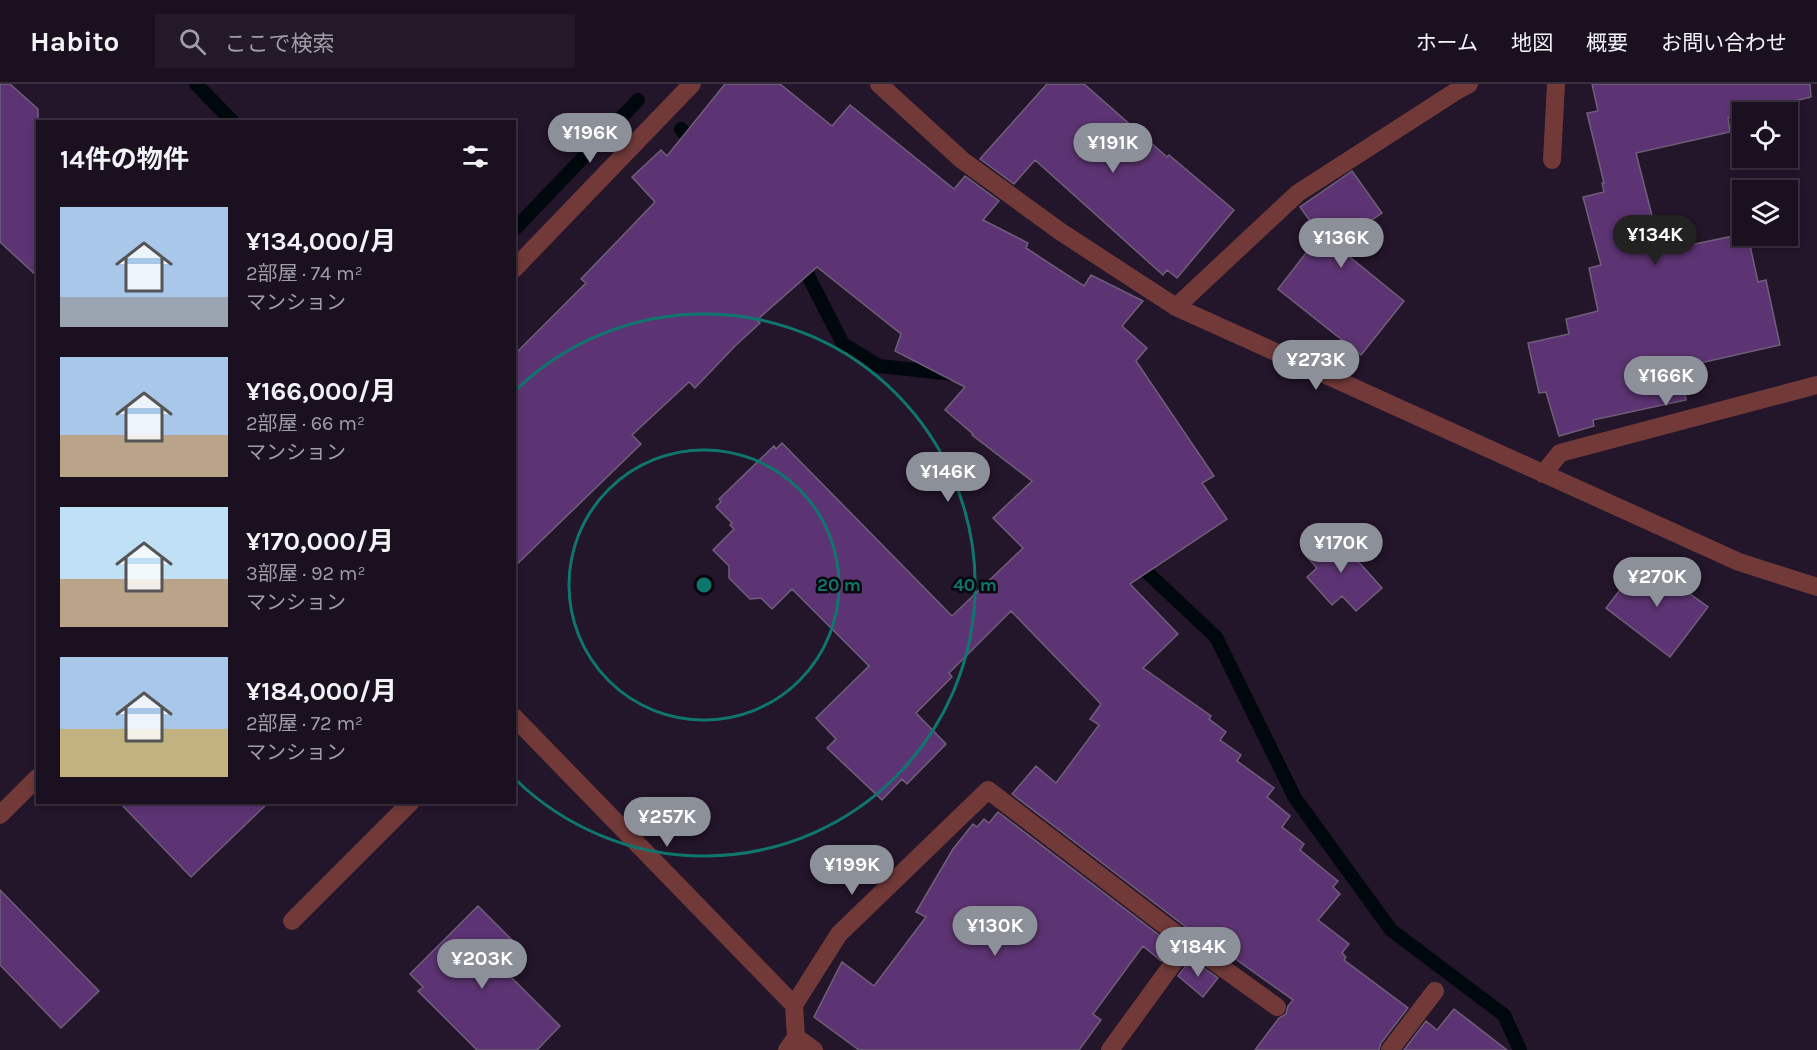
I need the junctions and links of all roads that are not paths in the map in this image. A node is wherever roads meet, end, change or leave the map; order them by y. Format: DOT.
graph roads {
  1 [pos="692,84"];
  2 [pos="879,84"];
  3 [pos="1469,84"];
  4 [pos="1556,84"];
  5 [pos="1552,160"];
  6 [pos="516,267"];
  7 [pos="1176,308"];
  8 [pos="1817,385"];
  9 [pos="1543,474"];
  10 [pos="1817,587"];
  11 [pos="516,719"];
  12 [pos="36,779"];
  13 [pos="409,804"];
  14 [pos="0,815"];
  15 [pos="292,921"];
  16 [pos="1188,943"];
  17 [pos="1435,991"];
  18 [pos="794,1005"];
  19 [pos="1277,1006"];
  20 [pos="792,1043"];
  21 [pos="814,1050"];
  22 [pos="1110,1050"];
  23 [pos="1390,1050"];
  1 -- 6 [label="street"];
  2 -- 7 [label="street"];
  3 -- 7 [label="street"];
  4 -- 5 [label="street"];
  7 -- 9 [label="street"];
  8 -- 9 [label="street"];
  9 -- 10 [label="street"];
  11 -- 18 [label="street"];
  12 -- 14 [label="street"];
  13 -- 15 [label="street"];
  16 -- 18 [label="street"];
  16 -- 19 [label="street"];
  16 -- 22 [label="street"];
  17 -- 23 [label="street"];
  18 -- 20 [label="street"];
  20 -- 21 [label="street"];
}
